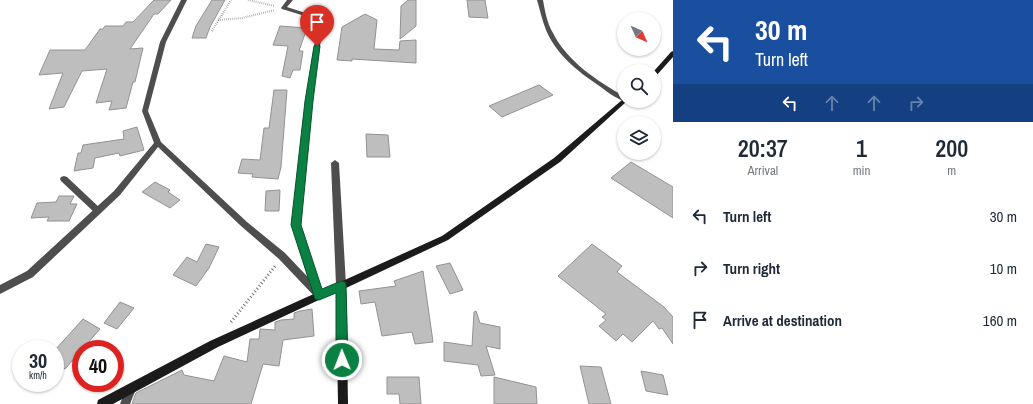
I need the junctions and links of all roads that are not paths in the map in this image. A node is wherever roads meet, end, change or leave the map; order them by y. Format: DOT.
graph roads {
  1 [pos="184,0"];
  2 [pos="290,0"];
  3 [pos="540,0"];
  4 [pos="673,52"];
  5 [pos="661,67"];
  6 [pos="617,96"];
  7 [pos="617,106"];
  8 [pos="158,143"];
  9 [pos="335,163"];
  10 [pos="64,179"];
  11 [pos="98,211"];
  12 [pos="341,285"];
  13 [pos="0,290"];
  14 [pos="319,295"];
  15 [pos="130,389"];
  16 [pos="102,404"];
  17 [pos="125,404"];
  18 [pos="343,404"];
  1 -- 8 [label="street"];
  2 -- 14 [label="street"];
  3 -- 6 [label="street"];
  4 -- 5 [label="street"];
  7 -- 12 [label="street"];
  8 -- 11 [label="street"];
  8 -- 14 [label="street"];
  9 -- 12 [label="street"];
  10 -- 11 [label="street"];
  11 -- 13 [label="street"];
  12 -- 14 [label="street"];
  12 -- 18 [label="street"];
  14 -- 15 [label="street"];
  15 -- 16 [label="street"];
  15 -- 17 [label="street"];
}
